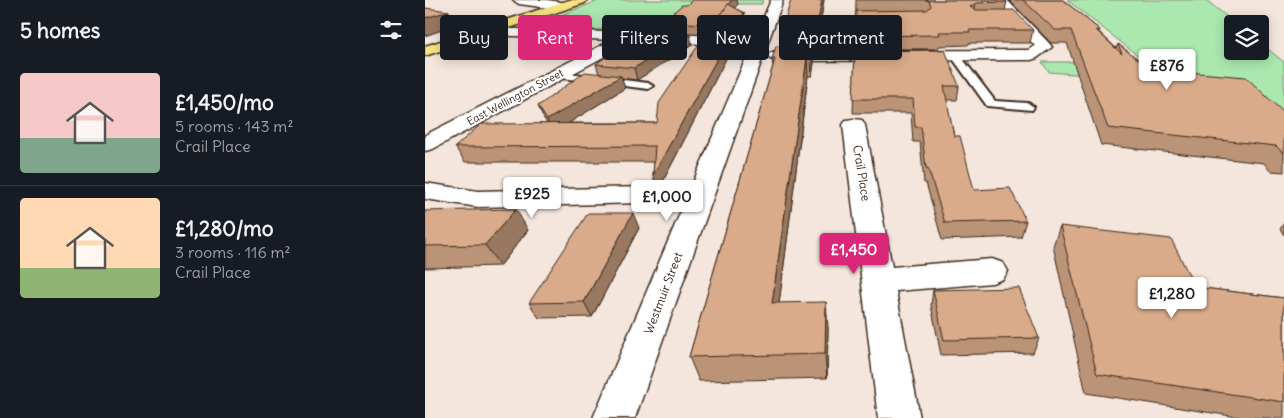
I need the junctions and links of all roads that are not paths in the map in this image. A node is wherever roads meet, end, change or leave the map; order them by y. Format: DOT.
graph roads {
  1 [pos="519,0"];
  2 [pos="581,0"];
  3 [pos="777,0"];
  4 [pos="1000,0"];
  5 [pos="563,6"];
  6 [pos="769,20"];
  7 [pos="508,24"];
  8 [pos="508,31"];
  9 [pos="602,35"];
  10 [pos="440,46"];
  11 [pos="425,51"];
  12 [pos="602,51"];
  13 [pos="902,56"];
  14 [pos="956,56"];
  15 [pos="753,60"];
  16 [pos="558,75"];
  17 [pos="648,86"];
  18 [pos="1029,107"];
  19 [pos="854,125"];
  20 [pos="425,144"];
  21 [pos="425,191"];
  22 [pos="643,195"];
  23 [pos="992,271"];
  24 [pos="879,280"];
  25 [pos="614,418"];
  26 [pos="899,418"];
  1 -- 5 [label="street"];
  2 -- 5 [label="main road"];
  3 -- 6 [label="street, Westmuir Street"];
  4 -- 14 [label="street"];
  5 -- 7 [label="main road"];
  8 -- 9 [label="street"];
  10 -- 11 [label="main road"];
  12 -- 16 [label="street, East Wellington Street"];
  13 -- 14 [label="street"];
  14 -- 18 [label="lane"];
  15 -- 25 [label="street, Westmuir Street"];
  16 -- 17 [label="lane"];
  16 -- 20 [label="street, East Wellington Street"];
  19 -- 24 [label="street, Crail Place"];
  21 -- 22 [label="street"];
  23 -- 24 [label="street"];
  24 -- 26 [label="street, Crail Place"];
}
